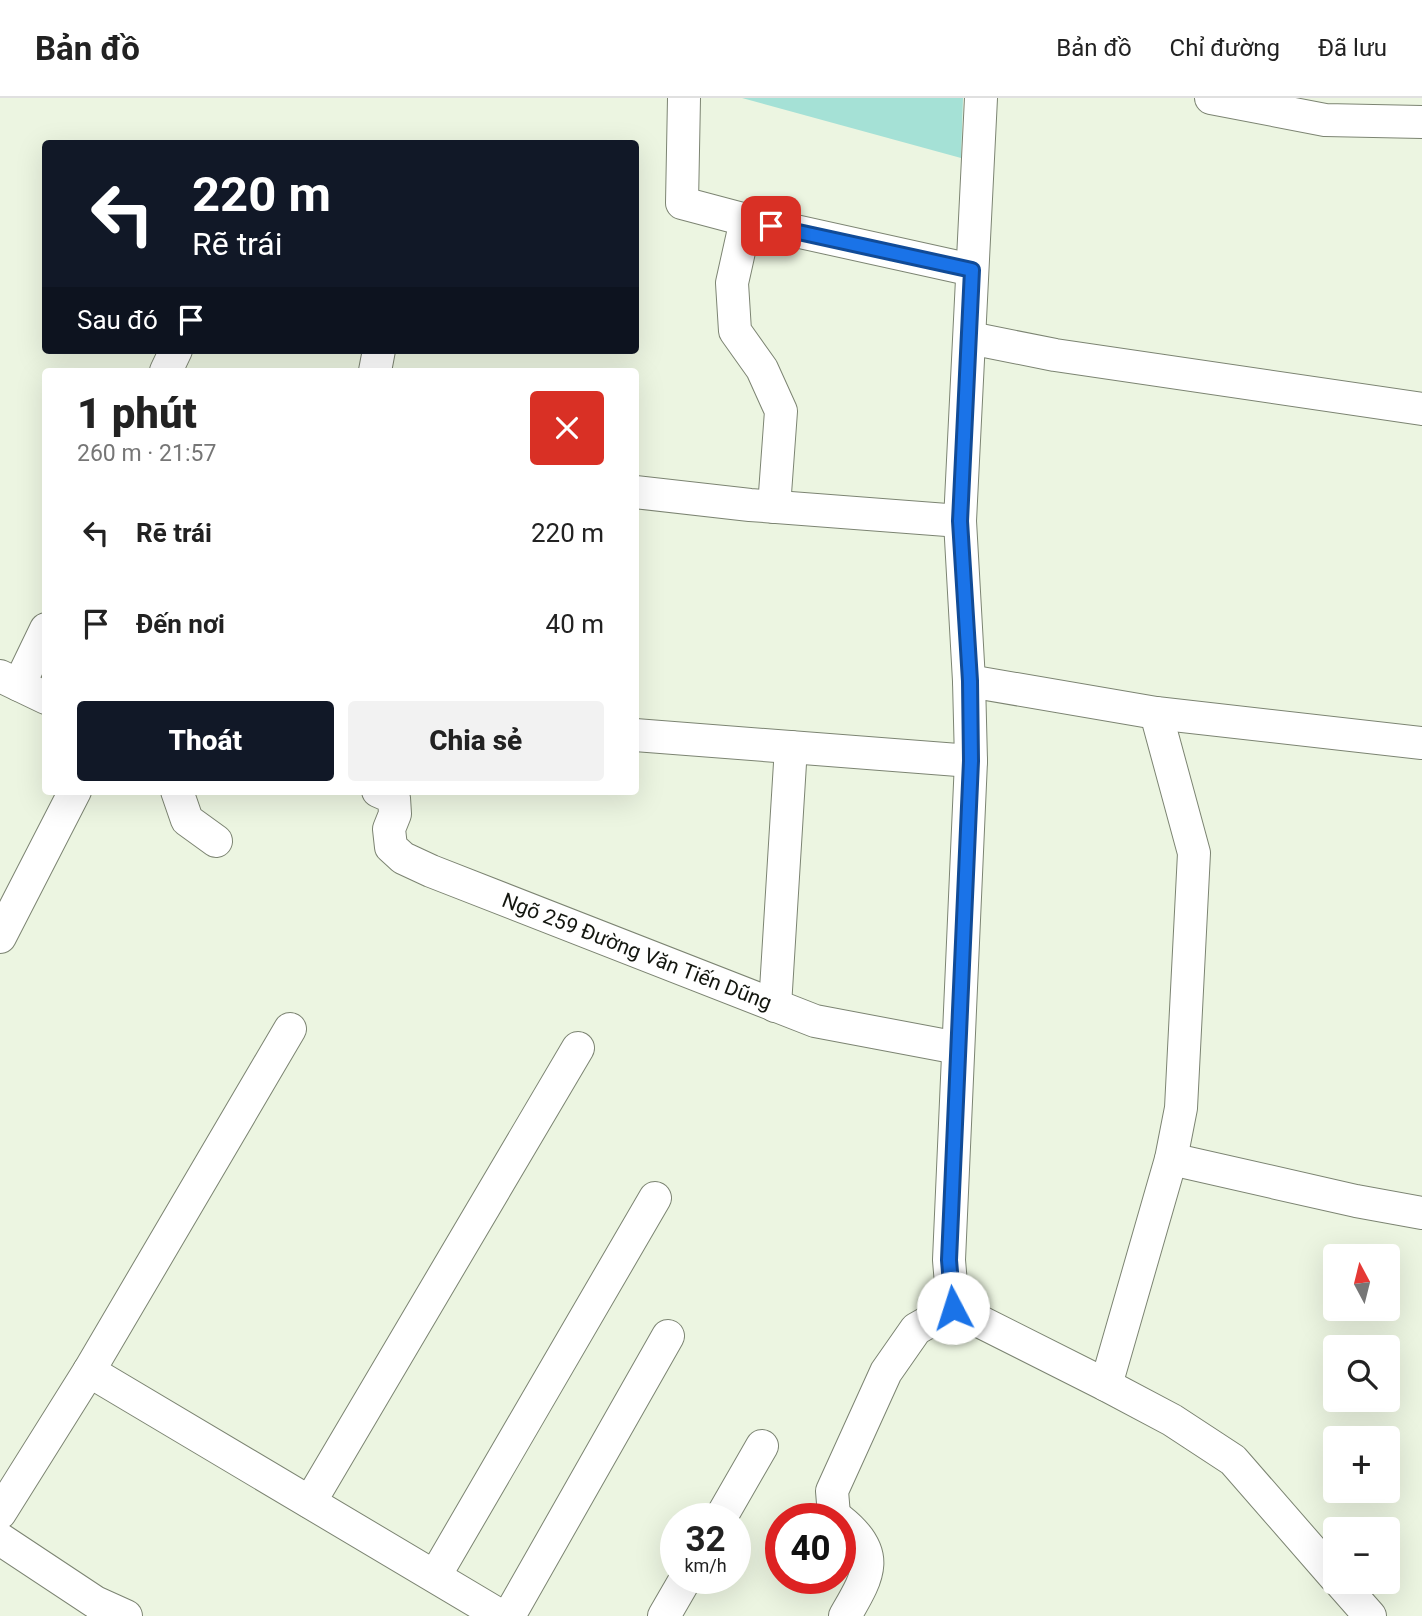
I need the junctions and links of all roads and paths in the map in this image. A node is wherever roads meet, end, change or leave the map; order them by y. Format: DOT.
graph roads {
  1 [pos="684,98"];
  2 [pos="981,98"];
  3 [pos="1211,98"];
  4 [pos="1422,122"];
  5 [pos="746,220"];
  6 [pos="972,270"];
  7 [pos="970,338"];
  8 [pos="1422,409"];
  9 [pos="639,492"];
  10 [pos="774,507"];
  11 [pos="960,521"];
  12 [pos="42,638"];
  13 [pos="970,681"];
  14 [pos="22,686"];
  15 [pos="1156,713"];
  16 [pos="639,735"];
  17 [pos="1422,743"];
  18 [pos="791,747"];
  19 [pos="971,761"];
  20 [pos="73,795"];
  21 [pos="178,795"];
  22 [pos="387,795"];
  23 [pos="216,841"];
  24 [pos="0,937"];
  25 [pos="775,1006"];
  26 [pos="290,1029"];
  27 [pos="578,1048"];
  28 [pos="958,1048"];
  29 [pos="1171,1159"];
  30 [pos="655,1198"];
  31 [pos="1422,1213"];
  32 [pos="953,1308"];
  33 [pos="668,1336"];
  34 [pos="89,1371"];
  35 [pos="1106,1385"];
  36 [pos="762,1446"];
  37 [pos="310,1502"];
  38 [pos="729,1503"];
  39 [pos="833,1503"];
  40 [pos="0,1513"];
  41 [pos="856,1535"];
  42 [pos="0,1539"];
  43 [pos="1323,1563"];
  44 [pos="435,1576"];
  45 [pos="677,1594"];
  46 [pos="1351,1594"];
  47 [pos="126,1616"];
  48 [pos="501,1616"];
  49 [pos="509,1616"];
  50 [pos="664,1616"];
  51 [pos="845,1616"];
  52 [pos="1370,1616"];
  1 -- 5 [label="street"];
  2 -- 6 [label="street"];
  3 -- 4 [label="street"];
  5 -- 6 [label="street"];
  5 -- 10 [label="street"];
  6 -- 7 [label="street"];
  7 -- 8 [label="street"];
  7 -- 11 [label="street"];
  9 -- 10 [label="street"];
  10 -- 11 [label="street"];
  11 -- 13 [label="street"];
  12 -- 14 [label="street"];
  13 -- 15 [label="street"];
  13 -- 19 [label="street"];
  15 -- 17 [label="street"];
  15 -- 29 [label="street"];
  16 -- 18 [label="street"];
  18 -- 19 [label="street"];
  18 -- 25 [label="street"];
  19 -- 28 [label="street"];
  20 -- 24 [label="street"];
  21 -- 23 [label="street"];
  22 -- 25 [label="street, Ngõ 259 Đường Văn Tiến Dũng"];
  25 -- 28 [label="street, Ngõ 259 Đường Văn Tiến Dũng"];
  26 -- 34 [label="street"];
  27 -- 37 [label="street"];
  28 -- 32 [label="street"];
  29 -- 31 [label="street"];
  29 -- 35 [label="street"];
  30 -- 44 [label="street"];
  32 -- 35 [label="street"];
  32 -- 39 [label="street"];
  33 -- 49 [label="street"];
  34 -- 37 [label="street"];
  34 -- 40 [label="street"];
  35 -- 43 [label="street"];
  36 -- 38 [label="street"];
  37 -- 44 [label="street"];
  41 -- 51 [label="street"];
  42 -- 47 [label="street"];
  44 -- 48 [label="street"];
  45 -- 50 [label="street"];
  46 -- 52 [label="street"];
}
